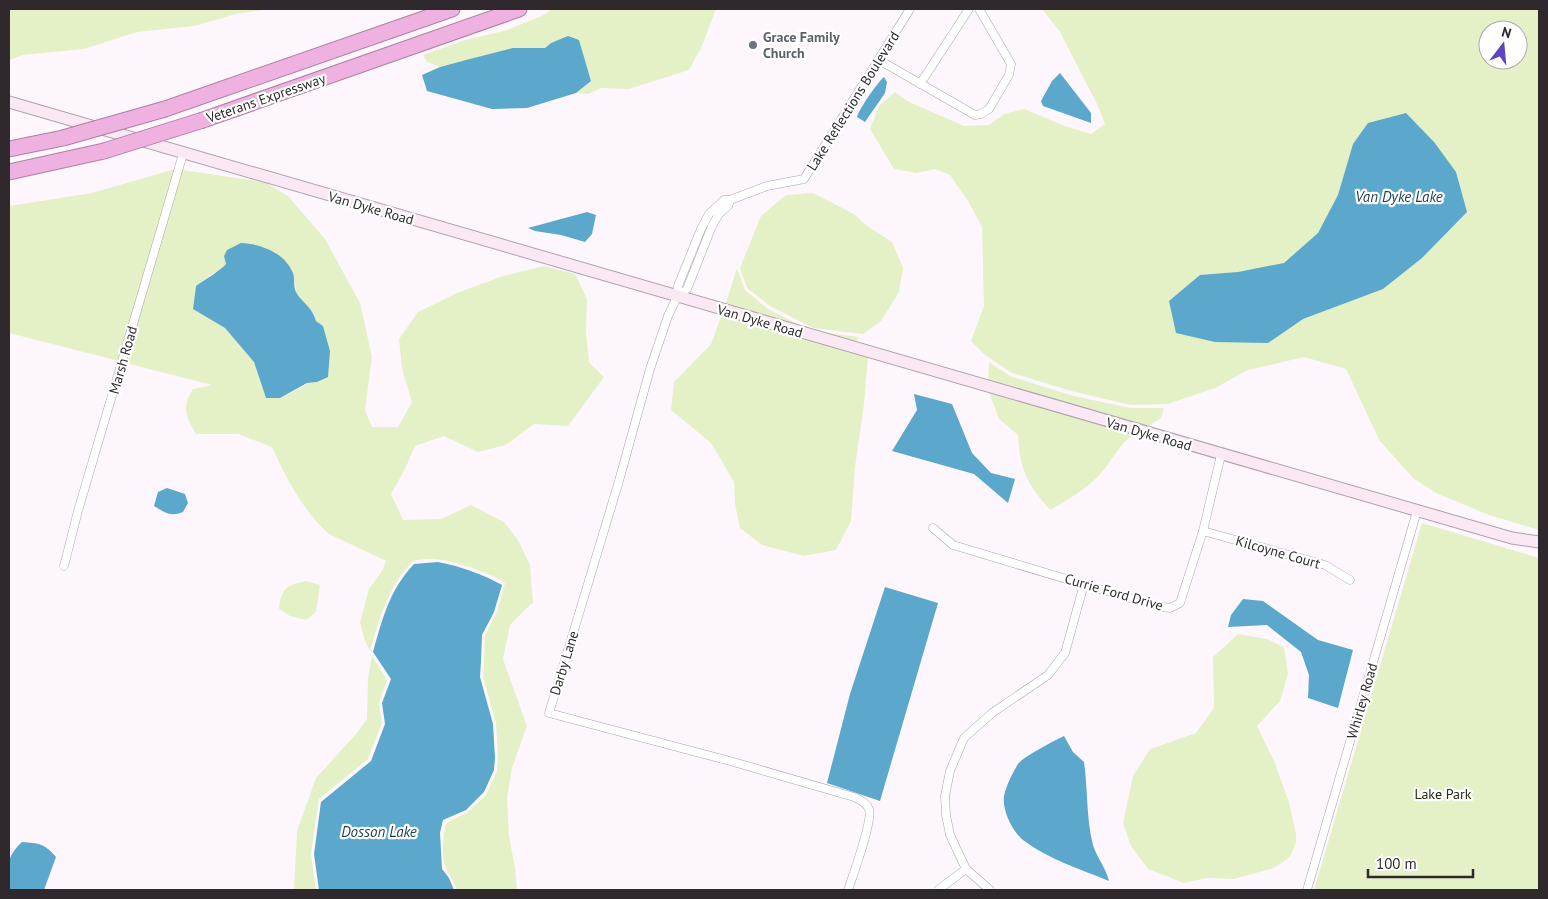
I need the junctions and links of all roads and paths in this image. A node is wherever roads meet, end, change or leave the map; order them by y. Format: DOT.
graph roads {
  1 [pos="452,9"];
  2 [pos="519,9"];
  3 [pos="910,9"];
  4 [pos="969,9"];
  5 [pos="980,9"];
  6 [pos="879,60"];
  7 [pos="920,84"];
  8 [pos="9,102"];
  9 [pos="9,149"];
  10 [pos="183,154"];
  11 [pos="9,172"];
  12 [pos="677,297"];
  13 [pos="1221,455"];
  14 [pos="1417,511"];
  15 [pos="933,528"];
  16 [pos="1203,531"];
  17 [pos="1512,538"];
  18 [pos="1539,542"];
  19 [pos="1539,550"];
  20 [pos="64,566"];
  21 [pos="1350,580"];
  22 [pos="1084,584"];
  23 [pos="966,870"];
  24 [pos="848,890"];
  25 [pos="938,890"];
  26 [pos="990,890"];
  27 [pos="1307,890"];
  1 -- 9 [label="highway, Veterans Expressway, bridge"];
  2 -- 11 [label="highway, Veterans Expressway, bridge"];
  3 -- 6 [label="street, Lake Reflections Boulevard"];
  4 -- 7 [label="street"];
  5 -- 7 [label="street"];
  6 -- 7 [label="street"];
  6 -- 12 [label="street, Lake Reflections Boulevard"];
  8 -- 10 [label="main road, Van Dyke Road"];
  10 -- 12 [label="main road, Van Dyke Road"];
  10 -- 20 [label="street, Marsh Road"];
  12 -- 13 [label="main road, Van Dyke Road"];
  12 -- 24 [label="street, Darby Lane"];
  13 -- 14 [label="main road, Van Dyke Road"];
  13 -- 16 [label="street, Currie Ford Drive"];
  14 -- 17 [label="main road, Van Dyke Road"];
  14 -- 27 [label="street, Whirley Road"];
  15 -- 22 [label="street, Currie Ford Drive"];
  16 -- 21 [label="street, Kilcoyne Court"];
  16 -- 22 [label="street, Currie Ford Drive"];
  17 -- 18 [label="main road, Van Dyke Road"];
  17 -- 19 [label="main road, Van Dyke Road"];
  22 -- 23 [label="street"];
  23 -- 25 [label="street"];
  23 -- 26 [label="street"];
}
